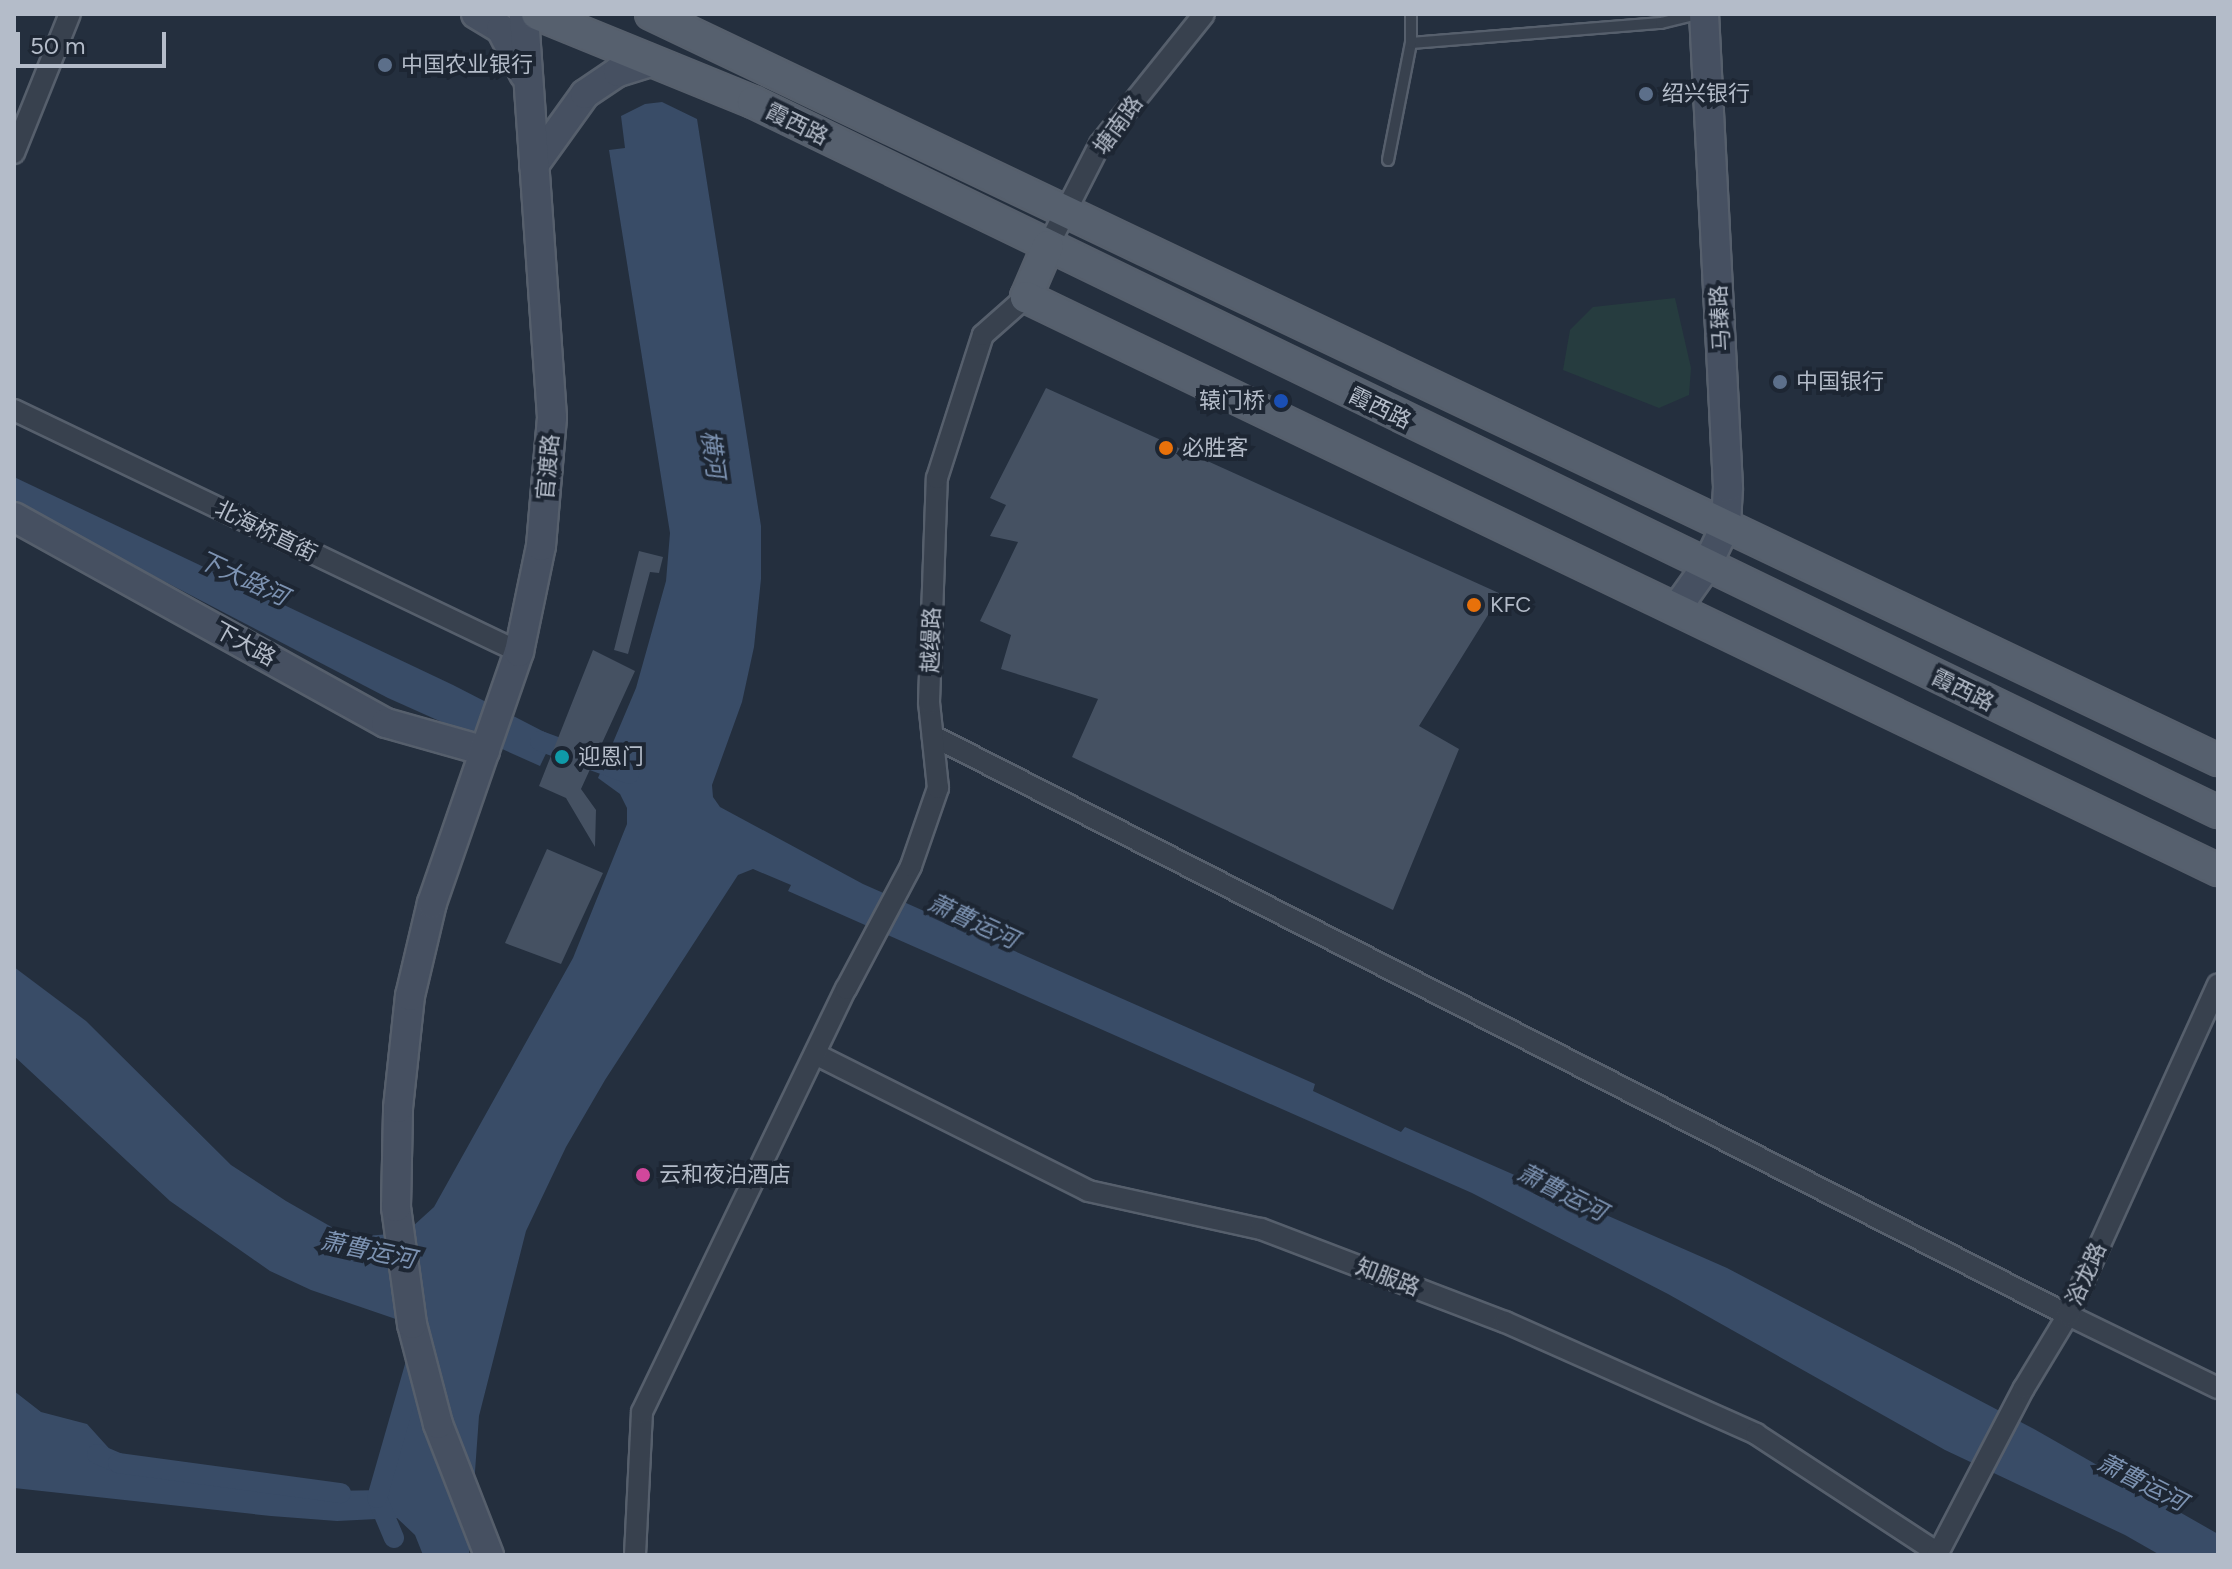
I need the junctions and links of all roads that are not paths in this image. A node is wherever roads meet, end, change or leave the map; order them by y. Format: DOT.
graph roads {
  1 [pos="70,14"];
  2 [pos="476,14"];
  3 [pos="524,14"];
  4 [pos="537,14"];
  5 [pos="651,14"];
  6 [pos="1204,14"];
  7 [pos="1411,14"];
  8 [pos="1701,14"];
  9 [pos="1411,43"];
  10 [pos="653,61"];
  11 [pos="529,82"];
  12 [pos="14,153"];
  13 [pos="1388,160"];
  14 [pos="534,165"];
  15 [pos="1066,209"];
  16 [pos="1048,246"];
  17 [pos="1026,297"];
  18 [pos="14,410"];
  19 [pos="14,517"];
  20 [pos="1726,525"];
  21 [pos="1706,567"];
  22 [pos="1676,609"];
  23 [pos="519,652"];
  24 [pos="933,736"];
  25 [pos="485,751"];
  26 [pos="2218,760"];
  27 [pos="2218,812"];
  28 [pos="2218,870"];
  29 [pos="2218,984"];
  30 [pos="815,1054"];
  31 [pos="2068,1315"];
  32 [pos="2218,1388"];
  33 [pos="1938,1554"];
  34 [pos="489,1555"];
  35 [pos="635,1555"];
  1 -- 12 [label="street"];
  2 -- 11 [label="street"];
  3 -- 11 [label="street, 官渡路"];
  4 -- 10 [label="main road, 霞西路"];
  5 -- 15 [label="main road, 霞西路"];
  6 -- 15 [label="street, 塘南路"];
  7 -- 9 [label="lane"];
  8 -- 9 [label="lane"];
  8 -- 20 [label="street, 马臻路"];
  9 -- 13 [label="lane"];
  10 -- 14 [label="street"];
  10 -- 16 [label="main road, 霞西路"];
  11 -- 14 [label="street, 官渡路"];
  14 -- 23 [label="street, 官渡路"];
  15 -- 16 [label="street, 塘南路"];
  15 -- 20 [label="main road, 霞西路"];
  16 -- 17 [label="main road"];
  16 -- 21 [label="main road, 霞西路"];
  17 -- 22 [label="main road"];
  17 -- 24 [label="street, 越缦路"];
  18 -- 23 [label="street, 北海桥直街"];
  19 -- 25 [label="street, 下大路"];
  20 -- 21 [label="street, 马臻路"];
  20 -- 26 [label="main road, 霞西路"];
  21 -- 22 [label="street, 马臻路"];
  21 -- 27 [label="main road, 霞西路"];
  22 -- 28 [label="main road"];
  23 -- 25 [label="street, 官渡路"];
  24 -- 30 [label="street, 越缦路"];
  24 -- 31 [label="street"];
  25 -- 34 [label="street, 官渡路"];
  29 -- 31 [label="street, 浴龙路"];
  30 -- 33 [label="street, 知服路"];
  30 -- 35 [label="street, 越缦路"];
  31 -- 32 [label="street"];
  31 -- 33 [label="street, 浴龙路"];
}
